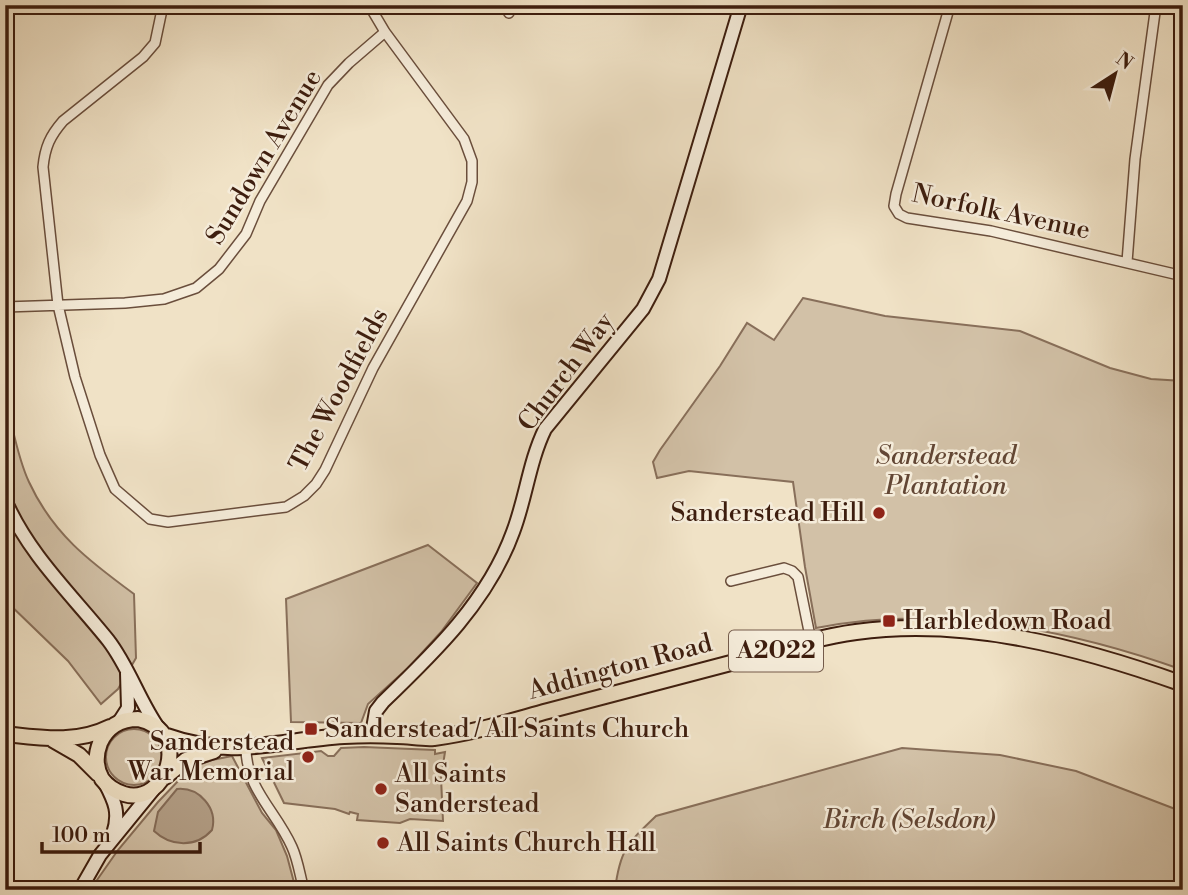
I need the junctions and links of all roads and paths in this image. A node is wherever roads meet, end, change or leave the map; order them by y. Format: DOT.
graph roads {
  1 [pos="163,5"];
  2 [pos="369,5"];
  3 [pos="741,5"];
  4 [pos="950,5"];
  5 [pos="1156,5"];
  6 [pos="386,32"];
  7 [pos="1127,262"];
  8 [pos="1183,276"];
  9 [pos="58,305"];
  10 [pos="5,307"];
  11 [pos="5,500"];
  12 [pos="731,581"];
  13 [pos="811,641"];
  14 [pos="127,669"];
  15 [pos="1183,684"];
  16 [pos="116,724"];
  17 [pos="163,732"];
  18 [pos="5,734"];
  19 [pos="372,734"];
  20 [pos="52,739"];
  21 [pos="229,748"];
  22 [pos="246,748"];
  23 [pos="103,780"];
  24 [pos="156,786"];
  25 [pos="111,841"];
  26 [pos="80,890"];
  27 [pos="304,890"];
  1 -- 9 [label="street, The Woodfields"];
  2 -- 6 [label="street, The Woodfields"];
  3 -- 19 [label="street, Church Way"];
  4 -- 7 [label="street, Norfolk Avenue"];
  5 -- 7 [label="street"];
  6 -- 9 [label="street, Sundown Avenue"];
  6 -- 9 [label="street, The Woodfields"];
  7 -- 8 [label="street, Norfolk Avenue"];
  9 -- 10 [label="street, Sundown Avenue"];
  11 -- 14 [label="street"];
  12 -- 13 [label="street"];
  13 -- 15 [label="main road, Addington Road / A2022"];
  13 -- 19 [label="main road, Addington Road / A2022"];
  14 -- 16 [label="street"];
  14 -- 17 [label="street"];
  16 -- 17 [label="main road"];
  16 -- 20 [label="main road"];
  16 -- 23 [label="main road"];
  17 -- 21 [label="main road, A2022"];
  17 -- 24 [label="main road"];
  18 -- 20 [label="main road"];
  19 -- 22 [label="main road, Addington Road / A2022"];
  20 -- 23 [label="main road"];
  21 -- 22 [label="main road, Addington Road / A2022"];
  21 -- 24 [label="main road, A2022"];
  22 -- 27 [label="street"];
  23 -- 24 [label="main road"];
  23 -- 25 [label="street"];
  24 -- 25 [label="street"];
  25 -- 26 [label="street"];
}
